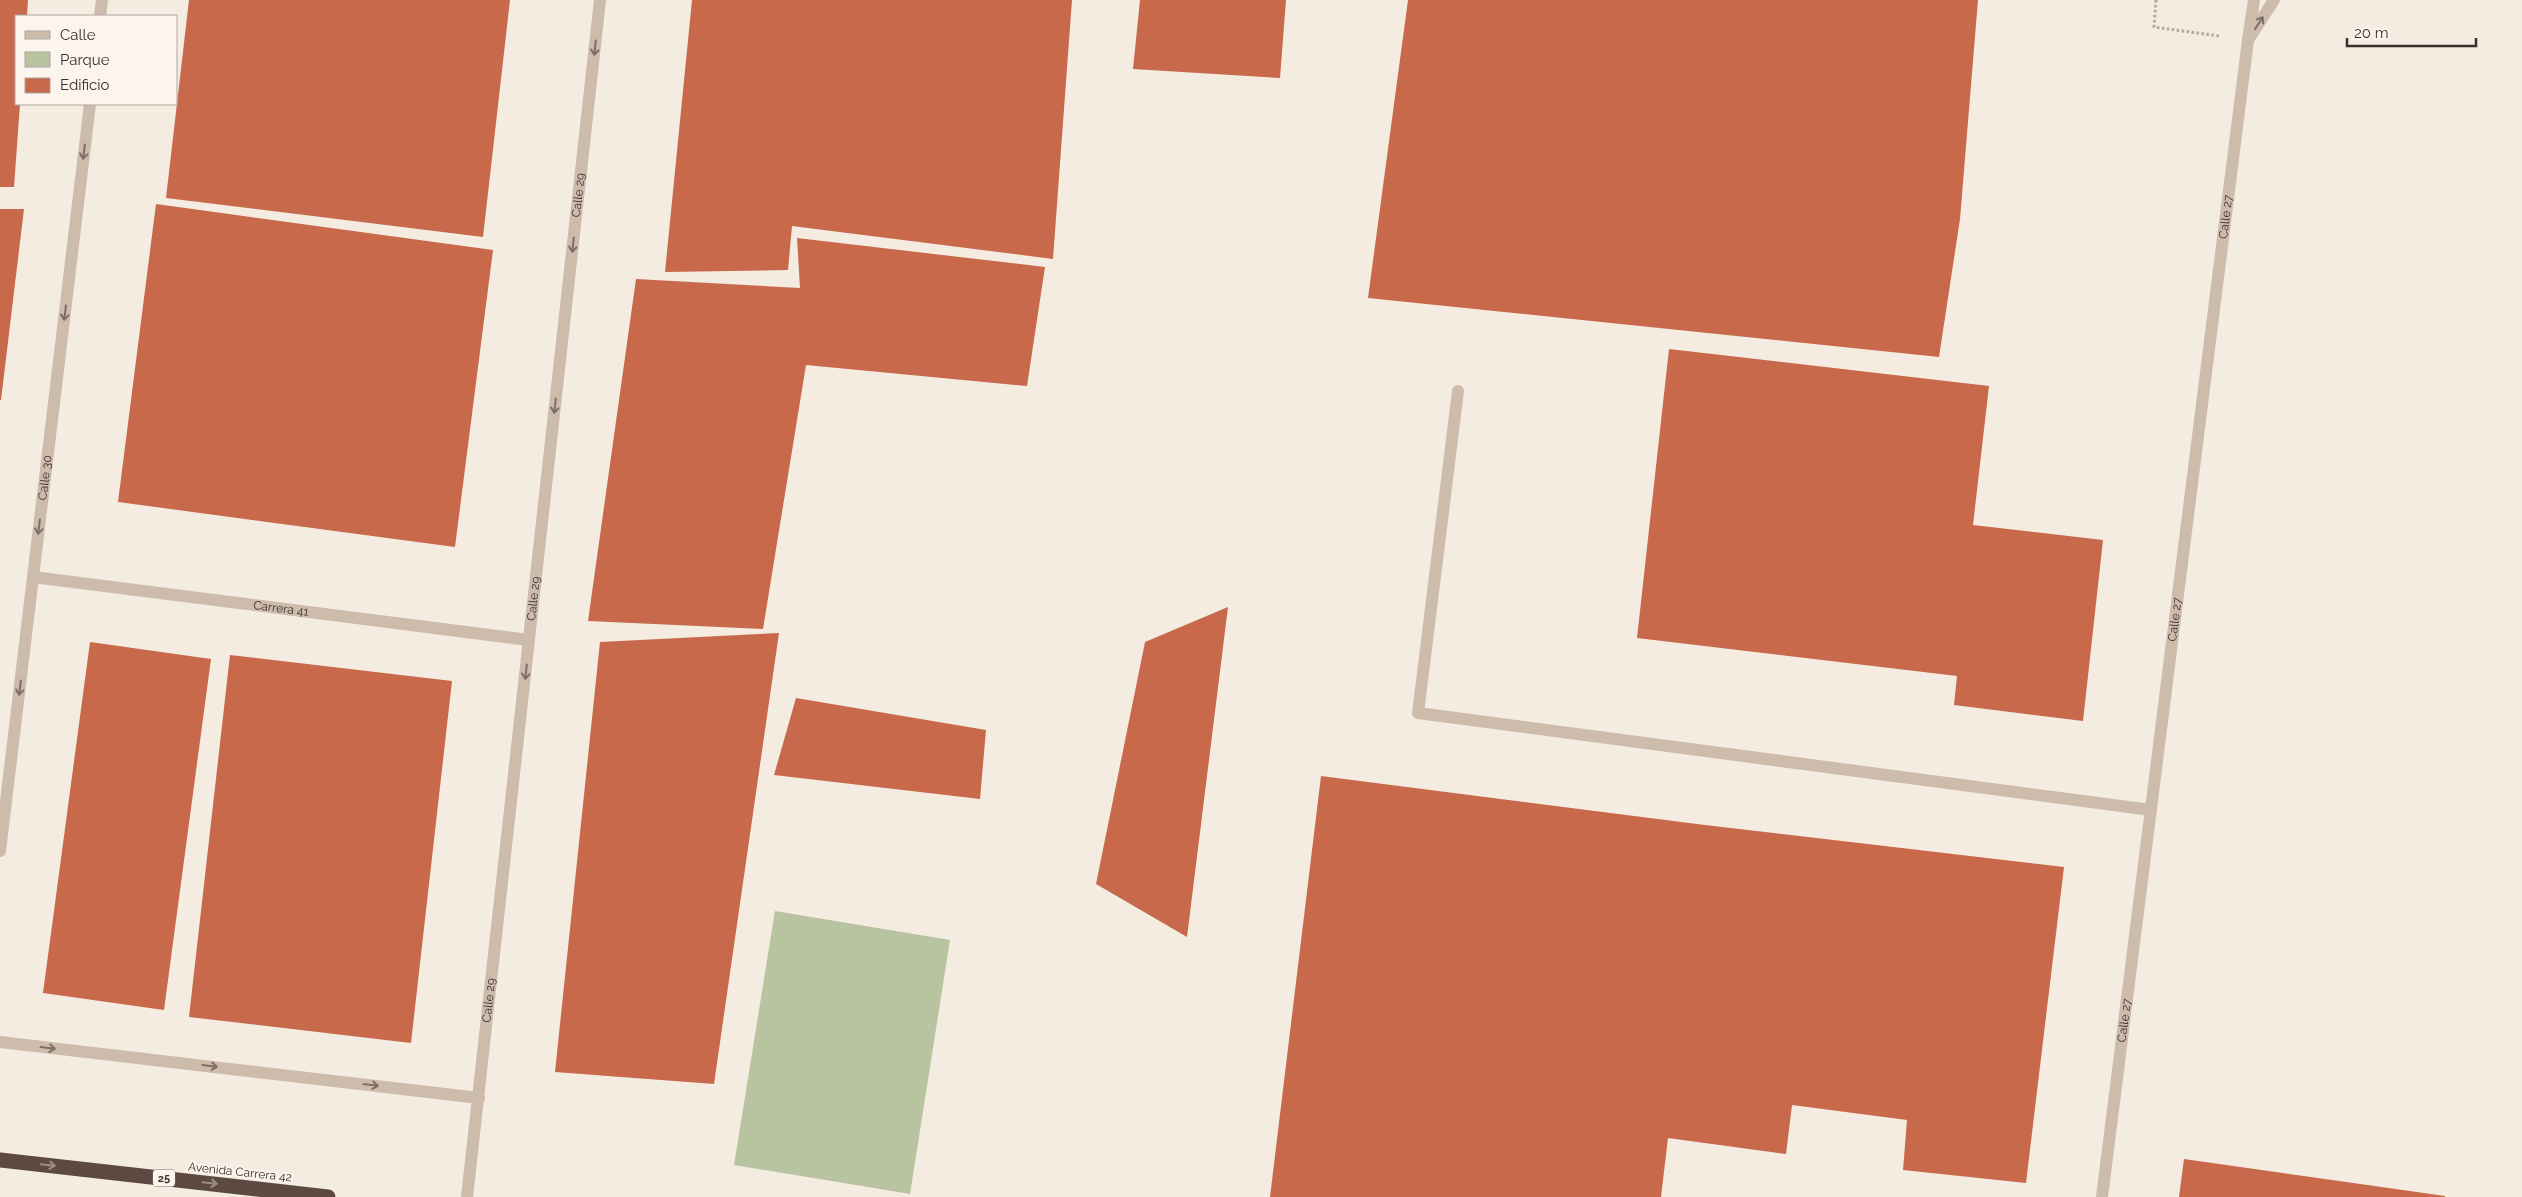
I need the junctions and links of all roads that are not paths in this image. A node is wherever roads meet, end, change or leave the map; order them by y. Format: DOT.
graph roads {
  1 [pos="102,0"];
  2 [pos="600,0"];
  3 [pos="2254,0"];
  4 [pos="2274,0"];
  5 [pos="100,15"];
  6 [pos="2248,40"];
  7 [pos="90,105"];
  8 [pos="1458,391"];
  9 [pos="33,576"];
  10 [pos="529,640"];
  11 [pos="2151,810"];
  12 [pos="0,851"];
  13 [pos="0,1042"];
  14 [pos="479,1098"];
  15 [pos="0,1160"];
  16 [pos="286,1192"];
  17 [pos="248,1197"];
  18 [pos="328,1197"];
  19 [pos="467,1197"];
  20 [pos="2102,1197"];
  1 -- 5 [label="street"];
  2 -- 10 [label="street, Calle 29, one-way"];
  3 -- 6 [label="street, Calle 27"];
  6 -- 4 [label="street, Calle 27, one-way"];
  6 -- 11 [label="street, Calle 27"];
  7 -- 9 [label="street, Calle 30, one-way"];
  8 -- 11 [label="street"];
  9 -- 10 [label="street, Carrera 41"];
  9 -- 12 [label="street, Calle 30, one-way"];
  10 -- 14 [label="street, Calle 29, one-way"];
  11 -- 20 [label="street, Calle 27"];
  13 -- 14 [label="street, one-way"];
  14 -- 19 [label="street, Calle 29"];
  15 -- 16 [label="highway, Avenida Carrera 42 / 25, one-way"];
  16 -- 17 [label="highway"];
  16 -- 18 [label="highway, Avenida Carrera 42 / 25"];
}
